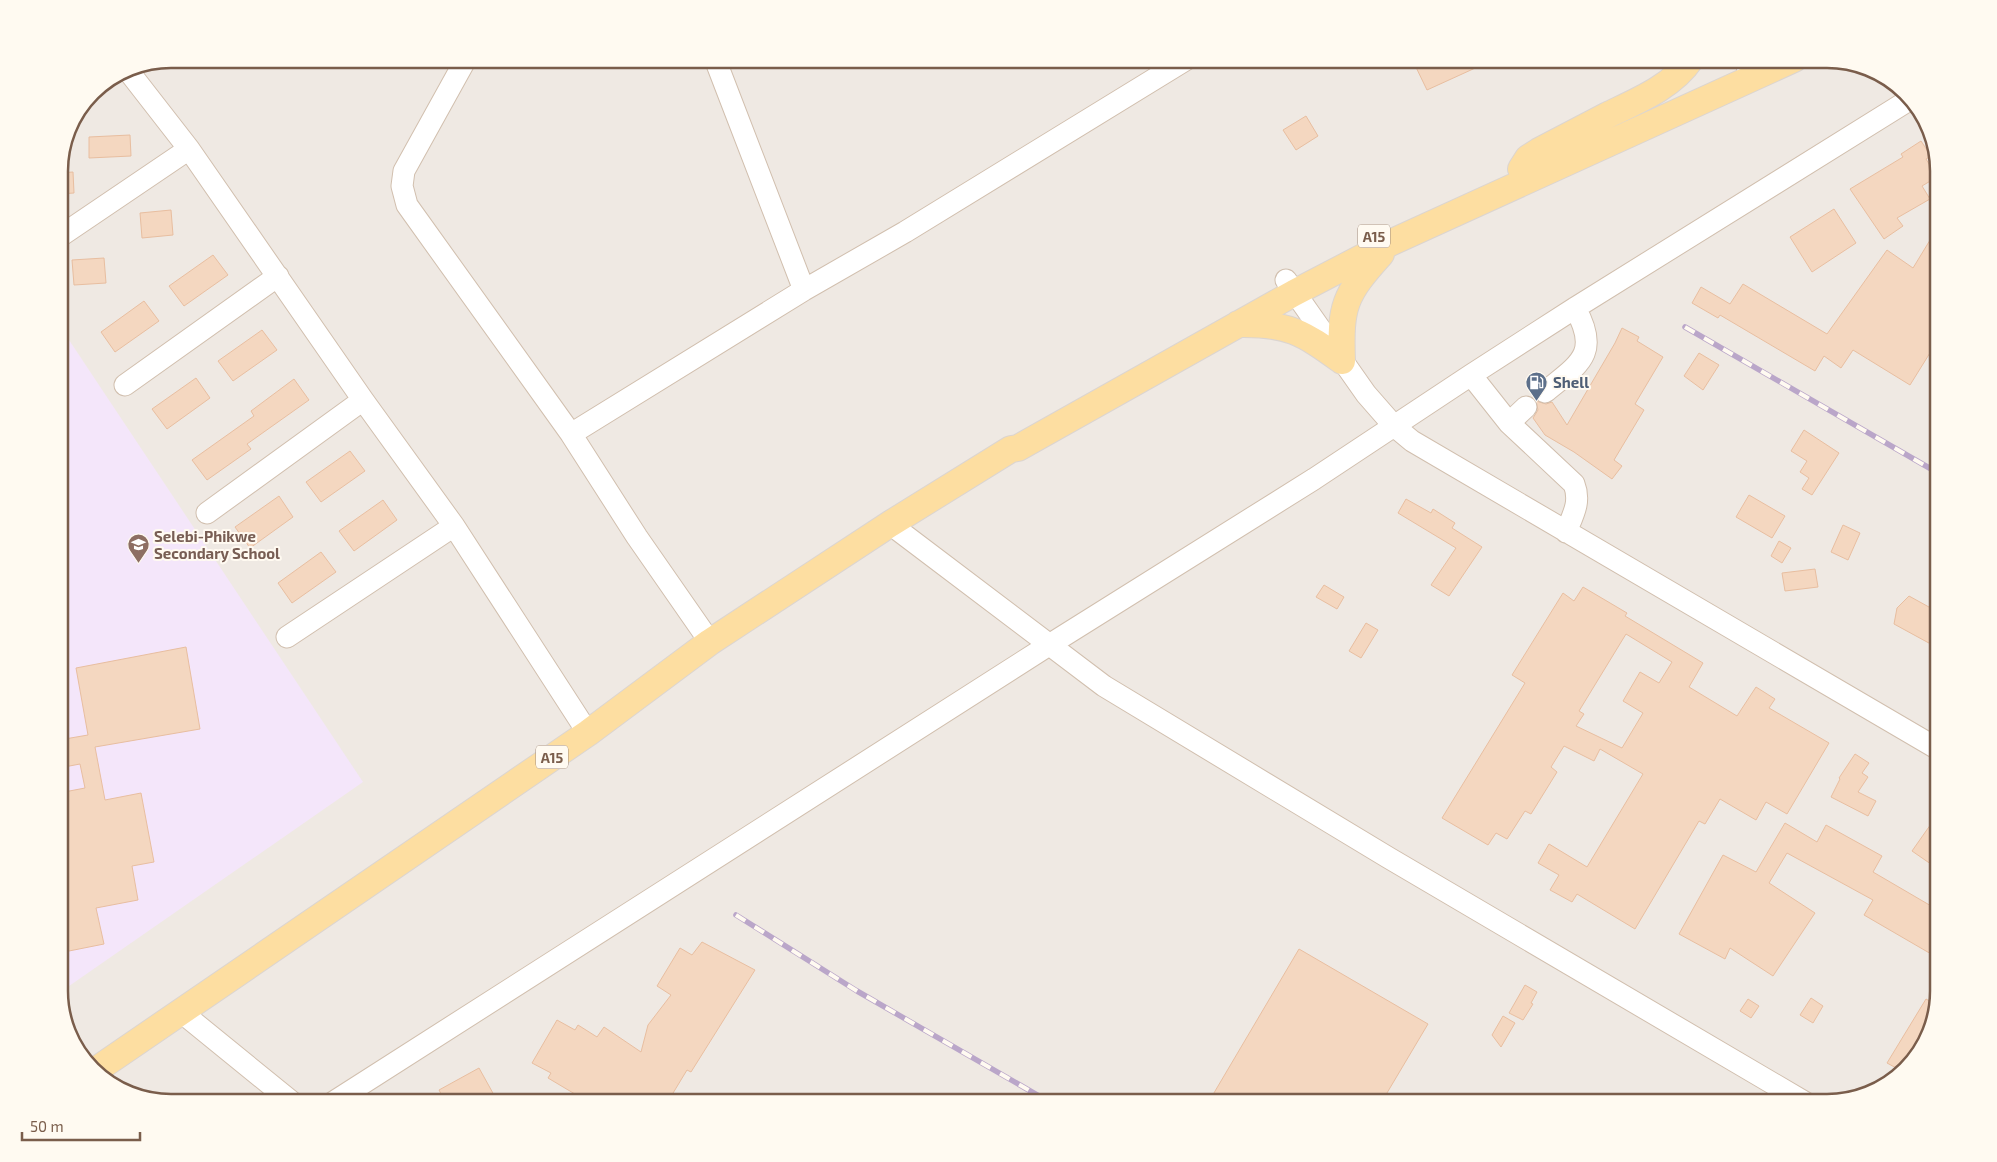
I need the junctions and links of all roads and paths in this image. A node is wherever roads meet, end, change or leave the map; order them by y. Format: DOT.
graph roads {
  1 [pos="461,68"];
  2 [pos="718,68"];
  3 [pos="1172,68"];
  4 [pos="1683,68"];
  5 [pos="1747,68"];
  6 [pos="1748,68"];
  7 [pos="131,75"];
  8 [pos="1904,103"];
  9 [pos="189,149"];
  10 [pos="1521,169"];
  11 [pos="68,231"];
  12 [pos="1390,243"];
  13 [pos="278,276"];
  14 [pos="1290,286"];
  15 [pos="804,290"];
  16 [pos="1575,308"];
  17 [pos="1237,324"];
  18 [pos="1342,361"];
  19 [pos="1471,374"];
  20 [pos="126,385"];
  21 [pos="1545,392"];
  22 [pos="363,400"];
  23 [pos="1526,407"];
  24 [pos="1509,423"];
  25 [pos="1394,426"];
  26 [pos="571,434"];
  27 [pos="1011,449"];
  28 [pos="207,513"];
  29 [pos="890,524"];
  30 [pos="454,526"];
  31 [pos="1566,532"];
  32 [pos="287,638"];
  33 [pos="710,642"];
  34 [pos="1049,645"];
  35 [pos="588,733"];
  36 [pos="1930,744"];
  37 [pos="180,1011"];
  38 [pos="101,1067"];
  39 [pos="282,1094"];
  40 [pos="346,1094"];
  41 [pos="1791,1094"];
  1 -- 26 [label="street"];
  2 -- 15 [label="street"];
  3 -- 15 [label="street"];
  4 -- 10 [label="main road"];
  5 -- 10 [label="main road, A15"];
  6 -- 12 [label="main road, A15"];
  7 -- 9 [label="street"];
  8 -- 16 [label="street"];
  9 -- 11 [label="street"];
  9 -- 13 [label="street"];
  10 -- 14 [label="main road, A15"];
  12 -- 14 [label="main road, A15"];
  12 -- 18 [label="main road"];
  13 -- 20 [label="street"];
  13 -- 22 [label="street"];
  14 -- 17 [label="main road, A15"];
  14 -- 18 [label="street"];
  14 -- 27 [label="main road, A15"];
  15 -- 26 [label="street"];
  16 -- 19 [label="street"];
  16 -- 21 [label="street"];
  17 -- 18 [label="main road"];
  17 -- 27 [label="main road, A15"];
  18 -- 25 [label="street"];
  19 -- 24 [label="street"];
  19 -- 25 [label="street"];
  22 -- 28 [label="street"];
  22 -- 30 [label="street"];
  23 -- 24 [label="street"];
  24 -- 31 [label="street"];
  25 -- 31 [label="street"];
  25 -- 34 [label="street"];
  26 -- 33 [label="street"];
  27 -- 29 [label="main road, A15"];
  29 -- 33 [label="main road, A15"];
  29 -- 34 [label="street"];
  30 -- 32 [label="street"];
  30 -- 35 [label="street"];
  31 -- 36 [label="street"];
  33 -- 35 [label="main road, A15"];
  34 -- 40 [label="street"];
  34 -- 41 [label="street"];
  35 -- 37 [label="main road, A15"];
  37 -- 38 [label="main road, A15"];
  37 -- 39 [label="street"];
}
